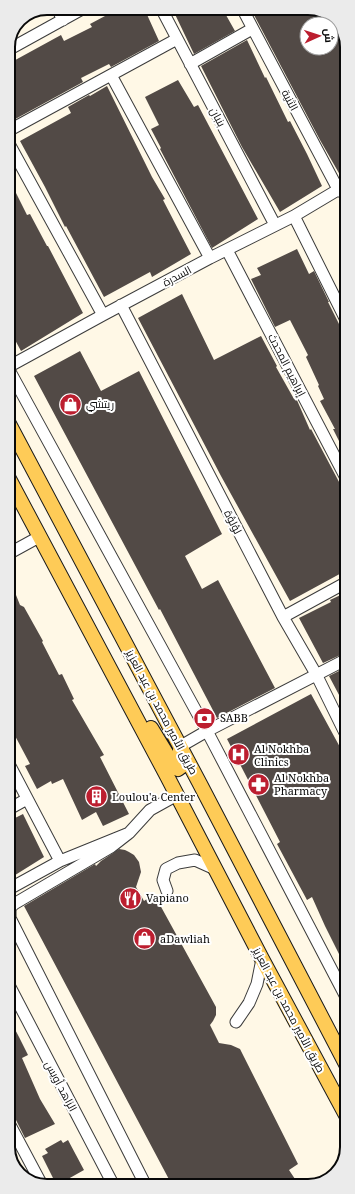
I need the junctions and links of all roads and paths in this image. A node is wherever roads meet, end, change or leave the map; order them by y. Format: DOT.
graph roads {
  1 [pos="60,15"];
  2 [pos="72,15"];
  3 [pos="165,15"];
  4 [pos="245,15"];
  5 [pos="63,20"];
  6 [pos="252,29"];
  7 [pos="178,39"];
  8 [pos="15,46"];
  9 [pos="190,64"];
  10 [pos="111,75"];
  11 [pos="15,127"];
  12 [pos="15,155"];
  13 [pos="340,184"];
  14 [pos="340,189"];
  15 [pos="294,216"];
  16 [pos="275,225"];
  17 [pos="227,250"];
  18 [pos="210,258"];
  19 [pos="122,305"];
  20 [pos="340,308"];
  21 [pos="103,314"];
  22 [pos="15,364"];
  23 [pos="15,381"];
  24 [pos="15,435"];
  25 [pos="340,468"];
  26 [pos="15,491"];
  27 [pos="39,537"];
  28 [pos="15,550"];
  29 [pos="340,586"];
  30 [pos="283,617"];
  31 [pos="340,662"];
  32 [pos="316,674"];
  33 [pos="132,710"];
  34 [pos="340,722"];
  35 [pos="207,730"];
  36 [pos="181,746"];
  37 [pos="15,777"];
  38 [pos="177,795"];
  39 [pos="27,799"];
  40 [pos="15,806"];
  41 [pos="129,833"];
  42 [pos="60,861"];
  43 [pos="215,868"];
  44 [pos="15,886"];
  45 [pos="166,891"];
  46 [pos="15,903"];
  47 [pos="15,928"];
  48 [pos="262,959"];
  49 [pos="340,986"];
  50 [pos="15,998"];
  51 [pos="236,1022"];
  52 [pos="340,1053"];
  53 [pos="340,1104"];
  54 [pos="15,1135"];
  55 [pos="106,1172"];
  56 [pos="38,1177"];
  57 [pos="107,1179"];
  58 [pos="110,1179"];
  59 [pos="142,1179"];
  1 -- 5 [label="street"];
  2 -- 5 [label="street"];
  3 -- 7 [label="street, بنبان"];
  4 -- 6 [label="street, الثنية"];
  5 -- 8 [label="street"];
  6 -- 9 [label="street"];
  6 -- 13 [label="street, الثنية"];
  7 -- 9 [label="street, بنبان"];
  7 -- 10 [label="street"];
  9 -- 16 [label="street, بنبان"];
  10 -- 11 [label="street"];
  10 -- 18 [label="street"];
  12 -- 21 [label="street"];
  14 -- 15 [label="street, السدرة"];
  15 -- 16 [label="street, السدرة"];
  15 -- 20 [label="street"];
  16 -- 17 [label="street, السدرة"];
  17 -- 18 [label="street, السدرة"];
  17 -- 25 [label="street, إبراهيم المحدث"];
  18 -- 19 [label="street, السدرة"];
  19 -- 21 [label="street, السدرة"];
  19 -- 30 [label="street, لؤلؤة"];
  21 -- 22 [label="street, السدرة"];
  23 -- 35 [label="street"];
  24 -- 36 [label="main road, طريق الأمير محمد بن عبد العزيز"];
  26 -- 27 [label="main road, طريق الأمير محمد بن عبد العزيز"];
  27 -- 28 [label="street"];
  27 -- 33 [label="main road, طريق الأمير محمد بن عبد العزيز"];
  29 -- 30 [label="street"];
  30 -- 32 [label="street, لؤلؤة"];
  31 -- 32 [label="street"];
  32 -- 34 [label="street, لؤلؤة"];
  32 -- 35 [label="street"];
  33 -- 36 [label="main road"];
  33 -- 38 [label="main road, طريق الأمير محمد بن عبد العزيز"];
  35 -- 36 [label="street"];
  35 -- 49 [label="street"];
  36 -- 52 [label="main road, طريق الأمير محمد بن عبد العزيز"];
  37 -- 39 [label="street"];
  38 -- 41 [label="street"];
  38 -- 43 [label="main road, طريق الأمير محمد بن عبد العزيز"];
  39 -- 40 [label="street"];
  39 -- 42 [label="street"];
  41 -- 42 [label="street"];
  41 -- 46 [label="street"];
  42 -- 44 [label="street"];
  43 -- 45 [label="street"];
  43 -- 48 [label="main road, طريق الأمير محمد بن عبد العزيز"];
  47 -- 59 [label="street"];
  48 -- 51 [label="street"];
  48 -- 53 [label="main road, طريق الأمير محمد بن عبد العزيز"];
  50 -- 55 [label="street, الزاهد أويس"];
  54 -- 56 [label="street"];
  55 -- 57 [label="street"];
  55 -- 58 [label="street, الزاهد أويس"];
}
